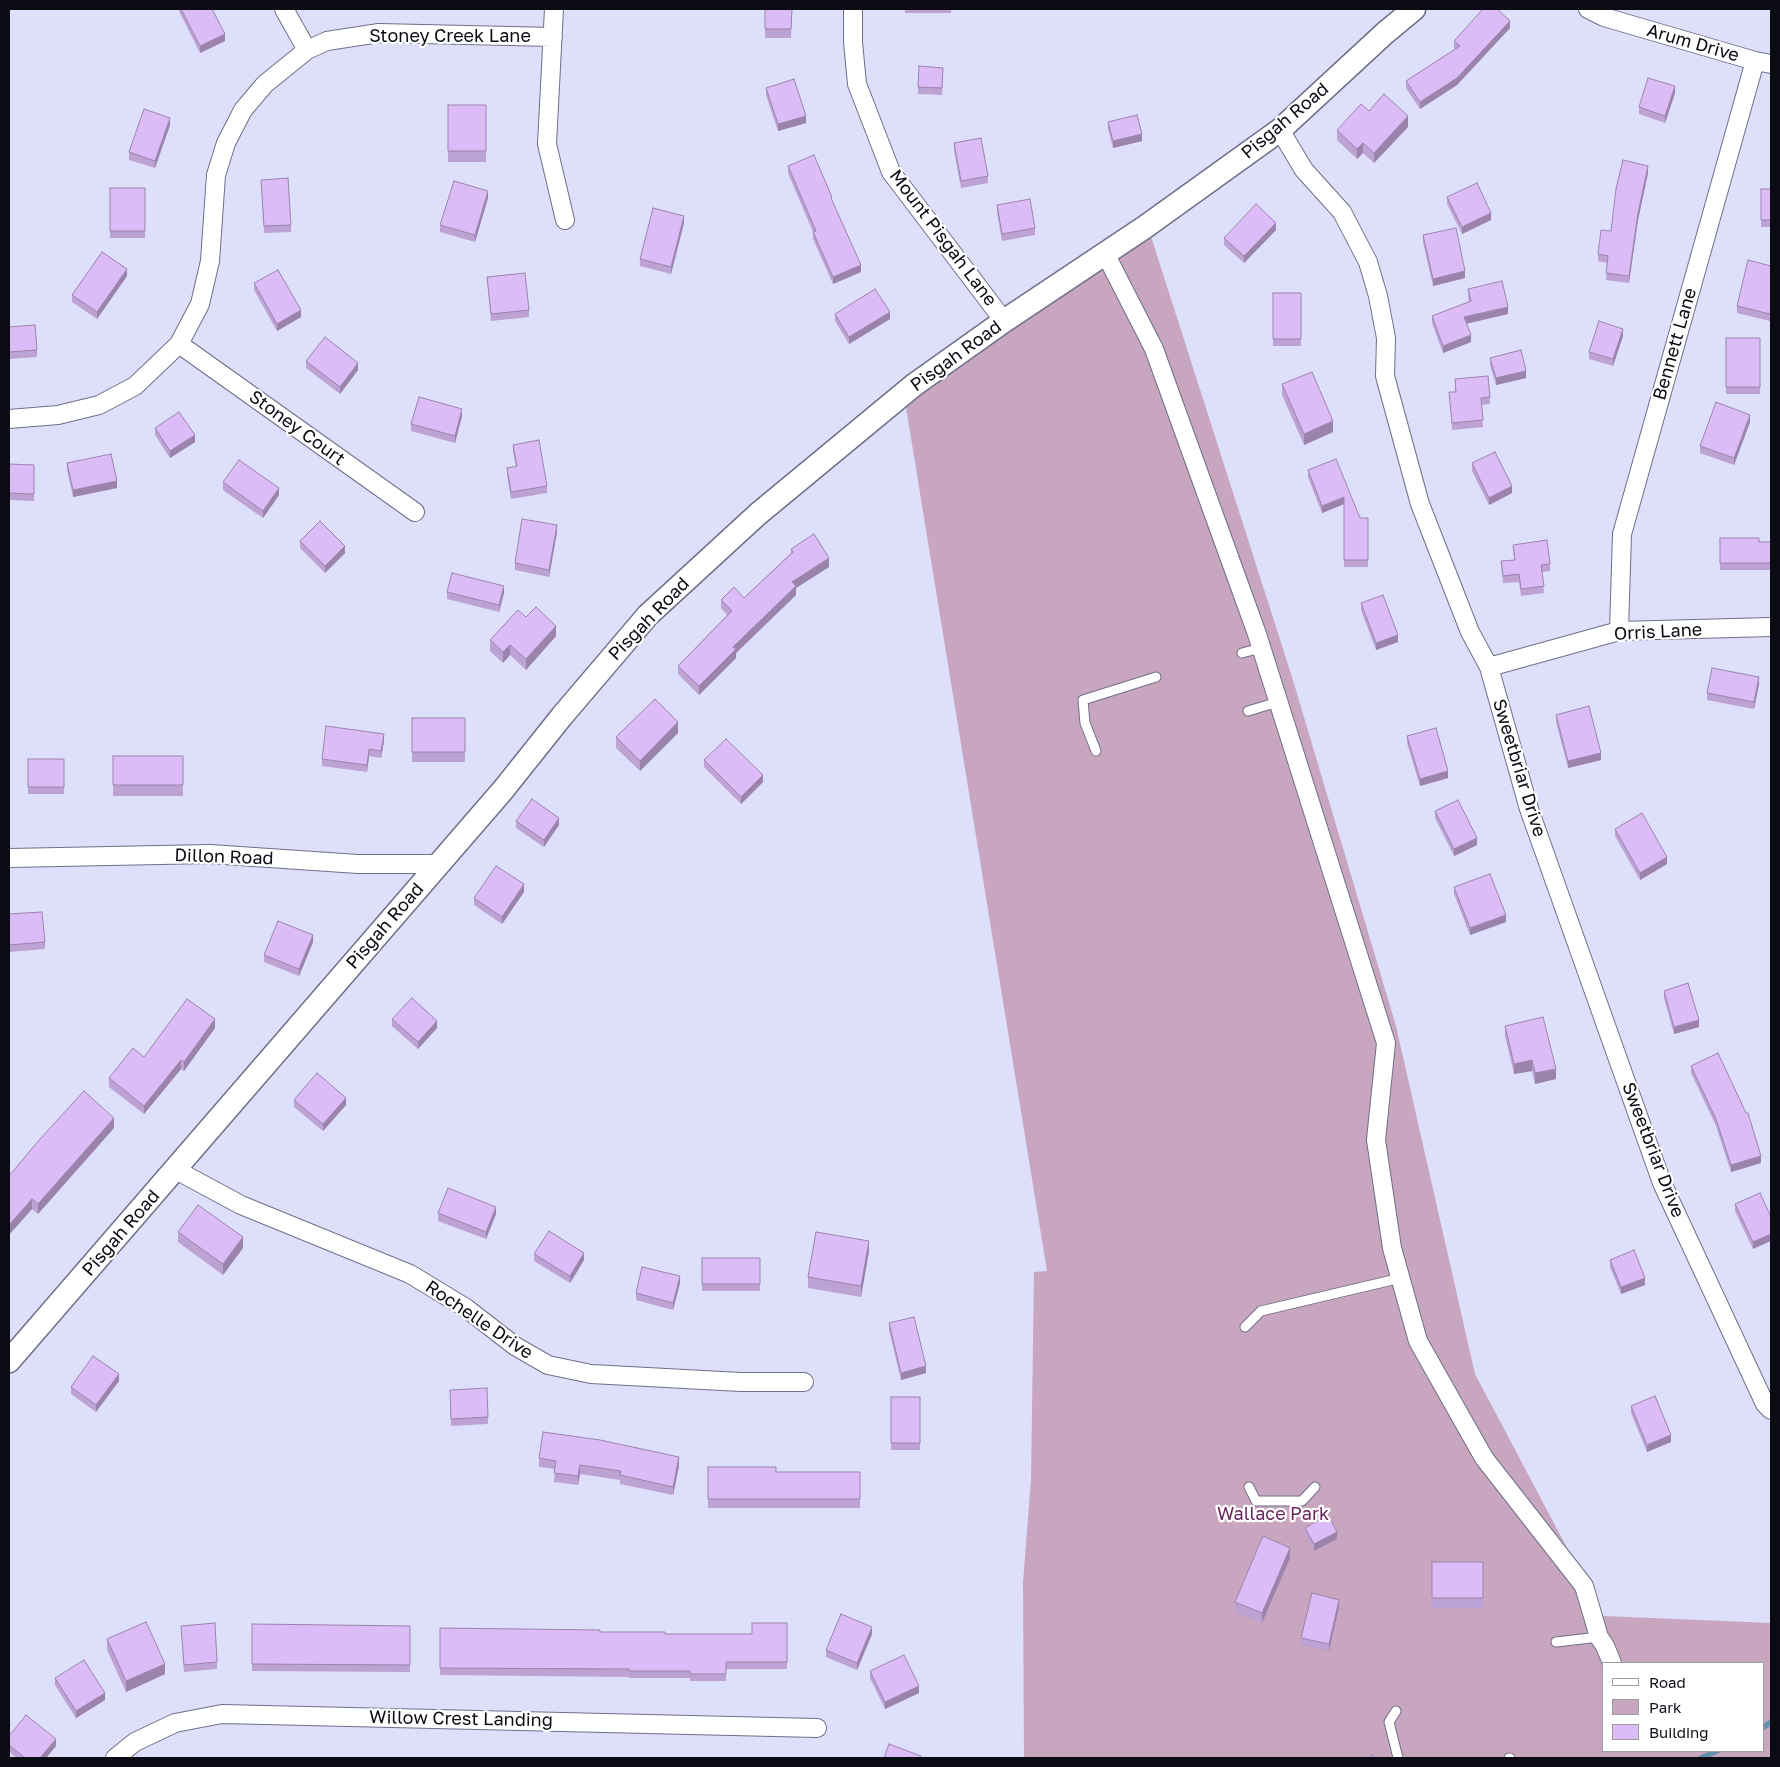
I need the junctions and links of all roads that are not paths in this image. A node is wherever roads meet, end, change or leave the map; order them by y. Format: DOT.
graph roads {
  1 [pos="284,9"];
  2 [pos="554,9"];
  3 [pos="853,9"];
  4 [pos="1414,9"];
  5 [pos="1588,9"];
  6 [pos="553,37"];
  7 [pos="307,50"];
  8 [pos="1763,63"];
  9 [pos="1280,130"];
  10 [pos="565,220"];
  11 [pos="1105,253"];
  12 [pos="1004,321"];
  13 [pos="180,344"];
  14 [pos="9,419"];
  15 [pos="415,512"];
  16 [pos="1771,627"];
  17 [pos="1620,631"];
  18 [pos="1261,648"];
  19 [pos="1242,653"];
  20 [pos="1489,667"];
  21 [pos="1156,677"];
  22 [pos="1278,702"];
  23 [pos="1248,711"];
  24 [pos="1096,751"];
  25 [pos="9,858"];
  26 [pos="438,864"];
  27 [pos="176,1170"];
  28 [pos="1401,1278"];
  29 [pos="1244,1327"];
  30 [pos="9,1362"];
  31 [pos="804,1382"];
  32 [pos="1771,1410"];
  33 [pos="1249,1487"];
  34 [pos="1315,1487"];
  35 [pos="1599,1637"];
  36 [pos="1556,1642"];
  37 [pos="1612,1662"];
  38 [pos="1396,1711"];
  39 [pos="817,1728"];
  40 [pos="115,1758"];
  41 [pos="1398,1758"];
  1 -- 7 [label="street"];
  2 -- 6 [label="street"];
  3 -- 12 [label="street, Mount Pisgah Lane"];
  4 -- 9 [label="street, Pisgah Road"];
  5 -- 8 [label="street, Arum Drive"];
  6 -- 7 [label="street, Stoney Creek Lane"];
  6 -- 10 [label="street"];
  7 -- 13 [label="street, Stoney Creek Lane"];
  8 -- 17 [label="street, Bennett Lane"];
  9 -- 11 [label="street, Pisgah Road"];
  9 -- 20 [label="street, Sweetbriar Drive"];
  11 -- 12 [label="street, Pisgah Road"];
  11 -- 18 [label="street"];
  12 -- 26 [label="street, Pisgah Road"];
  13 -- 14 [label="street, Stoney Creek Lane"];
  13 -- 15 [label="street, Stoney Court"];
  16 -- 17 [label="street, Orris Lane"];
  17 -- 20 [label="street, Orris Lane"];
  18 -- 19 [label="lane"];
  18 -- 22 [label="street"];
  20 -- 32 [label="street, Sweetbriar Drive"];
  21 -- 24 [label="lane"];
  22 -- 23 [label="lane"];
  22 -- 28 [label="street"];
  25 -- 26 [label="street, Dillon Road"];
  26 -- 27 [label="street, Pisgah Road"];
  27 -- 30 [label="street, Pisgah Road"];
  27 -- 31 [label="street, Rochelle Drive"];
  28 -- 29 [label="lane"];
  28 -- 35 [label="street"];
  33 -- 34 [label="lane"];
  35 -- 36 [label="lane"];
  35 -- 37 [label="street"];
  38 -- 41 [label="lane"];
  39 -- 40 [label="street, Willow Crest Landing"];
}
